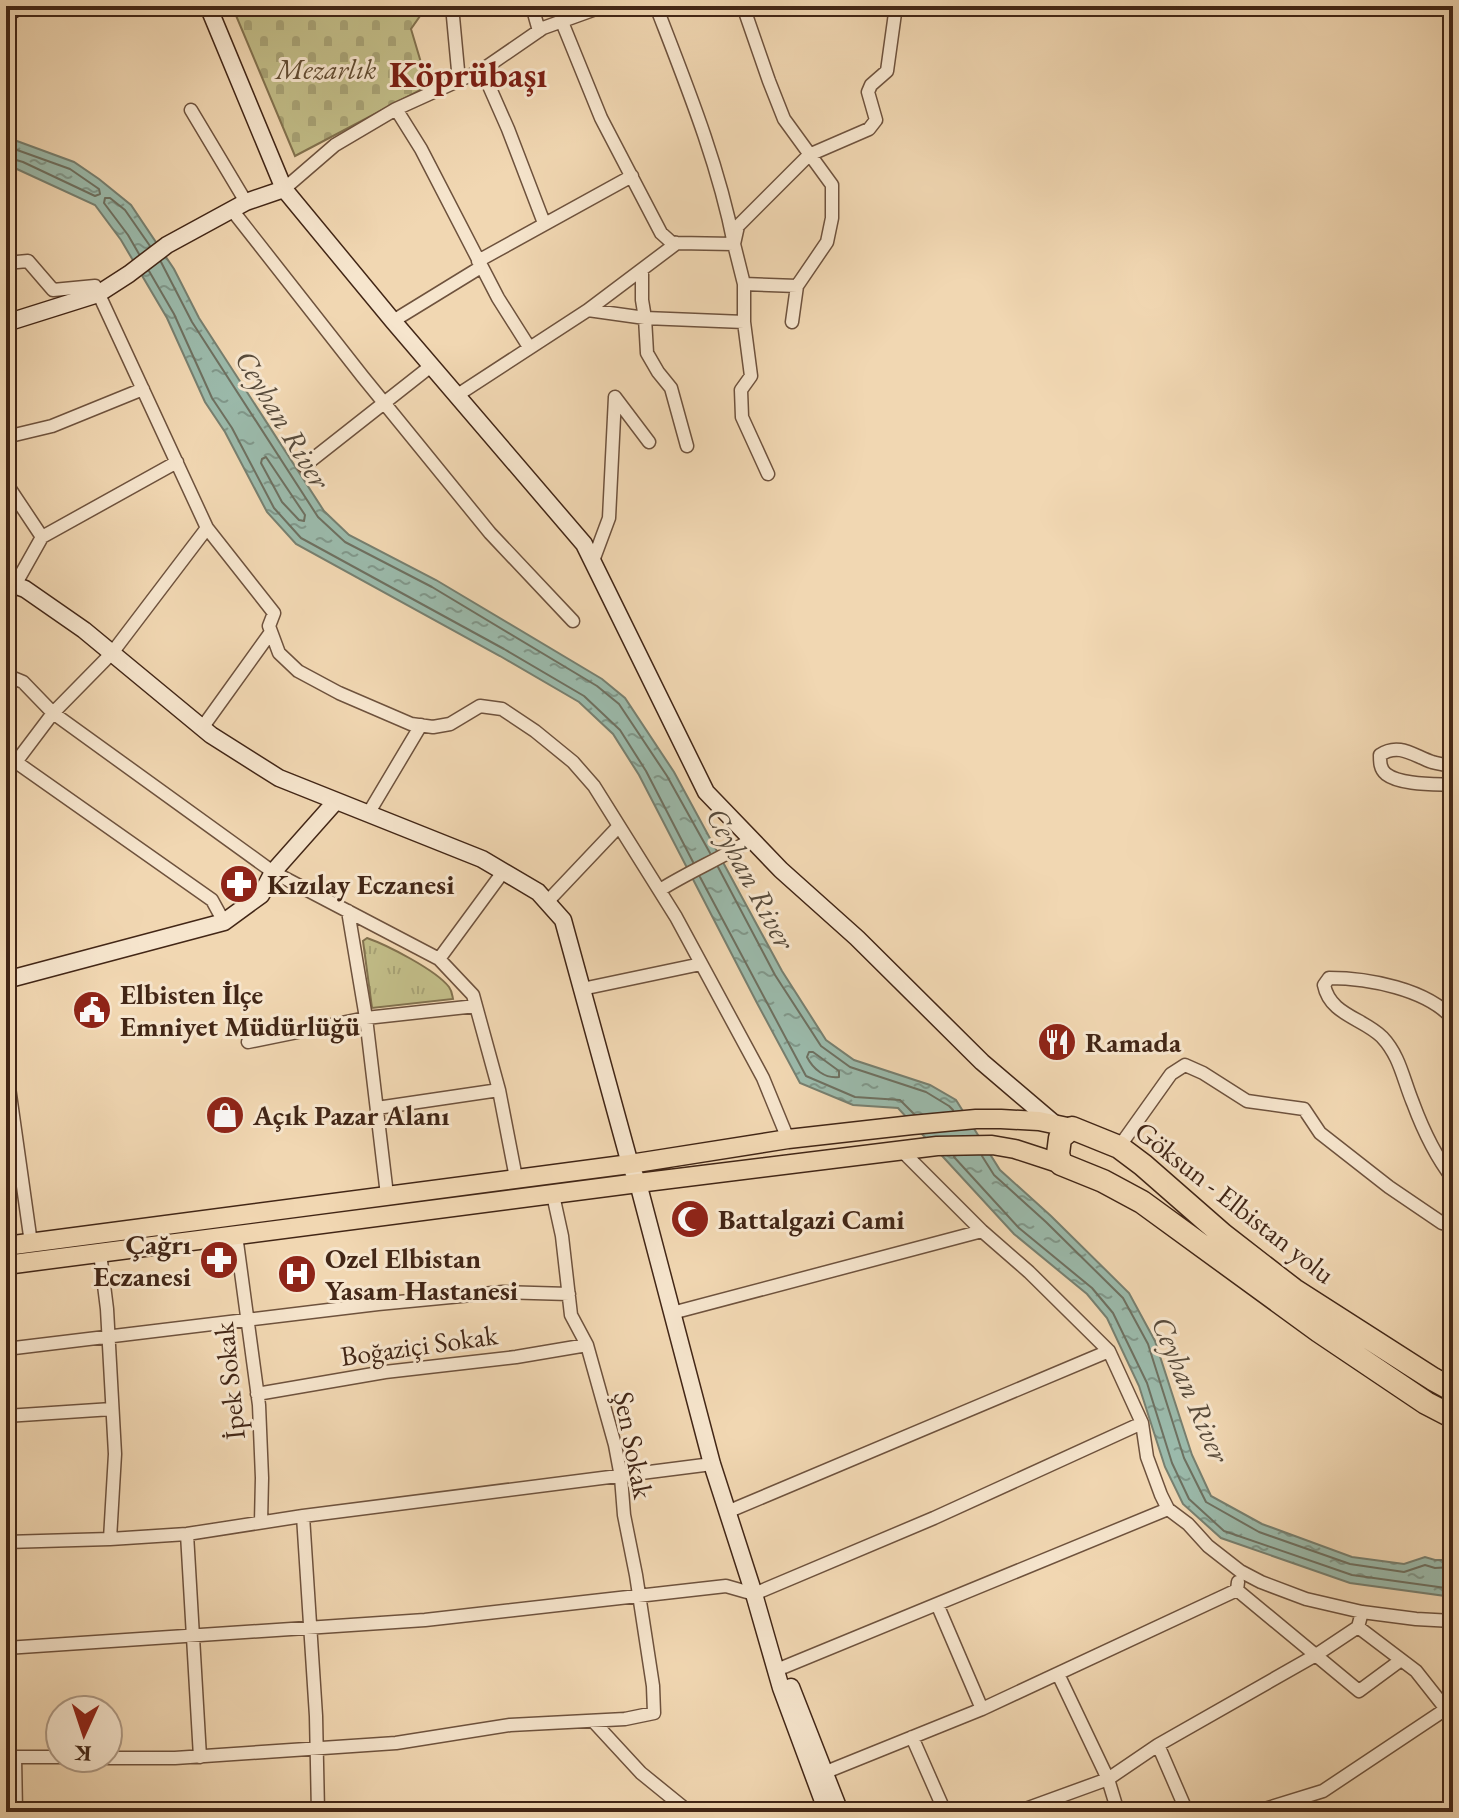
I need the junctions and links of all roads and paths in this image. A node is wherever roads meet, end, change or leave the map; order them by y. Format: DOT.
graph roads {
  1 [pos="19,6"];
  2 [pos="208,6"];
  3 [pos="452,6"];
  4 [pos="532,6"];
  5 [pos="604,6"];
  6 [pos="656,6"];
  7 [pos="743,6"];
  8 [pos="896,6"];
  9 [pos="6,14"];
  10 [pos="562,22"];
  11 [pos="539,31"];
  12 [pos="482,70"];
  13 [pos="459,81"];
  14 [pos="396,109"];
  15 [pos="191,110"];
  16 [pos="809,155"];
  17 [pos="632,176"];
  18 [pos="284,189"];
  19 [pos="239,206"];
  20 [pos="544,223"];
  21 [pos="677,243"];
  22 [pos="734,244"];
  23 [pos="6,263"];
  24 [pos="479,264"];
  25 [pos="642,271"];
  26 [pos="744,284"];
  27 [pos="797,286"];
  28 [pos="97,290"];
  29 [pos="588,310"];
  30 [pos="6,311"];
  31 [pos="645,318"];
  32 [pos="393,321"];
  33 [pos="744,322"];
  34 [pos="792,322"];
  35 [pos="6,323"];
  36 [pos="529,347"];
  37 [pos="431,366"];
  38 [pos="143,389"];
  39 [pos="456,396"];
  40 [pos="384,403"];
  41 [pos="6,437"];
  42 [pos="649,442"];
  43 [pos="687,446"];
  44 [pos="177,462"];
  45 [pos="304,466"];
  46 [pos="768,474"];
  47 [pos="6,483"];
  48 [pos="207,528"];
  49 [pos="42,537"];
  50 [pos="593,561"];
  51 [pos="10,584"];
  52 [pos="573,621"];
  53 [pos="271,632"];
  54 [pos="112,653"];
  55 [pos="6,675"];
  56 [pos="53,713"];
  57 [pos="421,725"];
  58 [pos="202,728"];
  59 [pos="11,766"];
  60 [pos="1453,766"];
  61 [pos="1453,785"];
  62 [pos="336,801"];
  63 [pos="368,814"];
  64 [pos="619,826"];
  65 [pos="752,839"];
  66 [pos="273,872"];
  67 [pos="503,872"];
  68 [pos="660,890"];
  69 [pos="547,902"];
  70 [pos="348,911"];
  71 [pos="224,922"];
  72 [pos="439,959"];
  73 [pos="701,964"];
  74 [pos="6,980"];
  75 [pos="582,989"];
  76 [pos="476,1006"];
  77 [pos="366,1018"];
  78 [pos="1453,1019"];
  79 [pos="248,1042"];
  80 [pos="6,1066"];
  81 [pos="499,1090"];
  82 [pos="377,1108"];
  83 [pos="1064,1127"];
  84 [pos="788,1139"];
  85 [pos="1110,1143"];
  86 [pos="902,1151"];
  87 [pos="630,1164"];
  88 [pos="1061,1164"];
  89 [pos="1082,1172"];
  90 [pos="516,1178"];
  91 [pos="1453,1179"];
  92 [pos="638,1183"];
  93 [pos="387,1195"];
  94 [pos="553,1195"];
  95 [pos="1453,1226"];
  96 [pos="982,1231"];
  97 [pos="236,1235"];
  98 [pos="31,1243"];
  99 [pos="6,1246"];
  100 [pos="100,1253"];
  101 [pos="6,1265"];
  102 [pos="569,1294"];
  103 [pos="672,1313"];
  104 [pos="248,1321"];
  105 [pos="107,1338"];
  106 [pos="587,1345"];
  107 [pos="6,1349"];
  108 [pos="1109,1351"];
  109 [pos="1453,1390"];
  110 [pos="257,1394"];
  111 [pos="112,1409"];
  112 [pos="6,1416"];
  113 [pos="1453,1417"];
  114 [pos="1142,1423"];
  115 [pos="712,1464"];
  116 [pos="621,1477"];
  117 [pos="1168,1509"];
  118 [pos="727,1512"];
  119 [pos="303,1516"];
  120 [pos="261,1522"];
  121 [pos="187,1534"];
  122 [pos="110,1539"];
  123 [pos="6,1542"];
  124 [pos="1240,1571"];
  125 [pos="1237,1590"];
  126 [pos="754,1594"];
  127 [pos="639,1596"];
  128 [pos="937,1604"];
  129 [pos="1362,1612"];
  130 [pos="1453,1621"];
  131 [pos="1358,1627"];
  132 [pos="311,1628"];
  133 [pos="193,1636"];
  134 [pos="6,1648"];
  135 [pos="1316,1655"];
  136 [pos="1401,1660"];
  137 [pos="784,1667"];
  138 [pos="1058,1674"];
  139 [pos="982,1709"];
  140 [pos="593,1721"];
  141 [pos="912,1737"];
  142 [pos="1158,1745"];
  143 [pos="316,1750"];
  144 [pos="10,1757"];
  145 [pos="44,1757"];
  146 [pos="200,1757"];
  147 [pos="124,1758"];
  148 [pos="826,1772"];
  149 [pos="1108,1779"];
  150 [pos="16,1812"];
  151 [pos="318,1812"];
  152 [pos="689,1812"];
  153 [pos="827,1812"];
  154 [pos="840,1812"];
  155 [pos="945,1812"];
  156 [pos="1017,1812"];
  157 [pos="1118,1812"];
  158 [pos="1187,1812"];
  159 [pos="1255,1812"];
  1 -- 9 [label="street"];
  2 -- 18 [label="street"];
  3 -- 13 [label="street"];
  4 -- 11 [label="street"];
  5 -- 10 [label="street"];
  6 -- 22 [label="street"];
  7 -- 16 [label="street"];
  8 -- 16 [label="street"];
  10 -- 11 [label="street"];
  10 -- 17 [label="street"];
  11 -- 12 [label="street"];
  12 -- 13 [label="street"];
  12 -- 20 [label="street"];
  13 -- 14 [label="street"];
  14 -- 18 [label="street"];
  14 -- 24 [label="street"];
  15 -- 19 [label="street"];
  16 -- 22 [label="street"];
  16 -- 27 [label="street"];
  17 -- 20 [label="street"];
  17 -- 21 [label="street"];
  18 -- 19 [label="street"];
  18 -- 32 [label="street"];
  19 -- 28 [label="street"];
  19 -- 40 [label="street"];
  20 -- 24 [label="street"];
  21 -- 22 [label="street"];
  21 -- 25 [label="street"];
  22 -- 26 [label="street"];
  23 -- 28 [label="street"];
  24 -- 32 [label="street"];
  24 -- 36 [label="street"];
  25 -- 29 [label="street"];
  25 -- 31 [label="street"];
  26 -- 27 [label="street"];
  26 -- 33 [label="street"];
  27 -- 34 [label="street"];
  28 -- 30 [label="street"];
  28 -- 35 [label="street"];
  28 -- 38 [label="street"];
  29 -- 31 [label="street"];
  29 -- 36 [label="street"];
  31 -- 33 [label="street"];
  31 -- 43 [label="street"];
  32 -- 37 [label="street"];
  33 -- 46 [label="street"];
  36 -- 39 [label="street"];
  37 -- 39 [label="street"];
  37 -- 40 [label="street"];
  38 -- 41 [label="street"];
  38 -- 44 [label="street"];
  39 -- 50 [label="street"];
  40 -- 45 [label="street"];
  40 -- 52 [label="street"];
  42 -- 50 [label="street"];
  44 -- 48 [label="street"];
  44 -- 49 [label="street"];
  47 -- 49 [label="street"];
  48 -- 53 [label="street"];
  48 -- 54 [label="street"];
  49 -- 51 [label="street"];
  50 -- 65 [label="street"];
  51 -- 54 [label="street"];
  53 -- 57 [label="street"];
  53 -- 58 [label="street"];
  54 -- 56 [label="street"];
  54 -- 58 [label="street"];
  55 -- 56 [label="street"];
  56 -- 59 [label="street"];
  56 -- 66 [label="street"];
  57 -- 63 [label="street"];
  57 -- 64 [label="street"];
  58 -- 62 [label="street"];
  59 -- 71 [label="street"];
  60 -- 61 [label="street"];
  62 -- 63 [label="street"];
  62 -- 66 [label="street"];
  63 -- 67 [label="street"];
  64 -- 68 [label="street"];
  64 -- 69 [label="street"];
  65 -- 68 [label="street"];
  65 -- 83 [label="street"];
  66 -- 70 [label="street"];
  66 -- 71 [label="street"];
  67 -- 69 [label="street"];
  67 -- 72 [label="street"];
  68 -- 73 [label="street"];
  69 -- 75 [label="street"];
  70 -- 72 [label="street"];
  70 -- 77 [label="street"];
  71 -- 74 [label="street"];
  72 -- 76 [label="street"];
  73 -- 75 [label="street"];
  73 -- 84 [label="street"];
  75 -- 87 [label="street"];
  76 -- 77 [label="street"];
  76 -- 81 [label="street"];
  77 -- 79 [label="street"];
  77 -- 82 [label="street"];
  78 -- 91 [label="street"];
  80 -- 98 [label="street"];
  81 -- 82 [label="street"];
  81 -- 90 [label="street"];
  82 -- 93 [label="street"];
  83 -- 84 [label="main road, Göksun - Elbistan yolu"];
  83 -- 85 [label="highway, Göksun - Elbistan yolu"];
  83 -- 88 [label="highway"];
  84 -- 87 [label="main road, Göksun - Elbistan yolu"];
  85 -- 89 [label="highway"];
  85 -- 95 [label="street"];
  85 -- 109 [label="highway, Göksun - Elbistan yolu"];
  86 -- 88 [label="main road, Göksun - Elbistan yolu"];
  86 -- 92 [label="main road, Göksun - Elbistan yolu"];
  86 -- 96 [label="street"];
  87 -- 90 [label="main road, Göksun - Elbistan yolu"];
  87 -- 92 [label="street"];
  88 -- 89 [label="highway, Göksun - Elbistan yolu"];
  89 -- 113 [label="highway, Göksun - Elbistan yolu"];
  90 -- 93 [label="main road, Göksun - Elbistan yolu"];
  92 -- 94 [label="main road, Göksun - Elbistan yolu"];
  92 -- 103 [label="street"];
  93 -- 98 [label="main road, Göksun - Elbistan yolu"];
  94 -- 97 [label="main road, Göksun - Elbistan yolu"];
  94 -- 102 [label="street, Şen Sokak"];
  96 -- 103 [label="street"];
  96 -- 108 [label="street"];
  97 -- 100 [label="main road, Göksun - Elbistan yolu"];
  97 -- 104 [label="street, İpek Sokak"];
  98 -- 99 [label="main road, Göksun - Elbistan yolu"];
  100 -- 101 [label="main road, Göksun - Elbistan yolu"];
  100 -- 105 [label="street"];
  102 -- 104 [label="street"];
  102 -- 106 [label="street, Şen Sokak"];
  103 -- 115 [label="street"];
  104 -- 105 [label="street"];
  104 -- 110 [label="street, İpek Sokak"];
  105 -- 107 [label="street"];
  105 -- 111 [label="street"];
  106 -- 110 [label="street, Boğaziçi Sokak"];
  106 -- 116 [label="street, Şen Sokak"];
  108 -- 114 [label="street"];
  108 -- 118 [label="street"];
  110 -- 120 [label="street, İpek Sokak"];
  111 -- 112 [label="street"];
  111 -- 122 [label="street"];
  114 -- 117 [label="street"];
  114 -- 126 [label="street"];
  115 -- 116 [label="street"];
  115 -- 118 [label="street"];
  116 -- 119 [label="street"];
  116 -- 127 [label="street, Şen Sokak"];
  117 -- 124 [label="street"];
  117 -- 128 [label="street"];
  118 -- 126 [label="street"];
  119 -- 120 [label="street"];
  119 -- 132 [label="street"];
  120 -- 121 [label="street"];
  121 -- 122 [label="street"];
  121 -- 133 [label="street"];
  122 -- 123 [label="street"];
  124 -- 125 [label="street"];
  124 -- 129 [label="street"];
  125 -- 135 [label="street"];
  125 -- 138 [label="street"];
  126 -- 127 [label="street"];
  126 -- 137 [label="street"];
  126 -- 153 [label="street"];
  127 -- 132 [label="street"];
  127 -- 140 [label="street, Şen Sokak"];
  128 -- 137 [label="street"];
  128 -- 139 [label="street"];
  129 -- 130 [label="street"];
  129 -- 131 [label="street"];
  131 -- 135 [label="street"];
  131 -- 136 [label="street"];
  132 -- 133 [label="street"];
  132 -- 143 [label="street"];
  133 -- 134 [label="street"];
  133 -- 146 [label="street"];
  135 -- 136 [label="street"];
  135 -- 142 [label="street"];
  136 -- 159 [label="street"];
  137 -- 148 [label="street"];
  138 -- 139 [label="street"];
  138 -- 149 [label="street"];
  139 -- 141 [label="street"];
  140 -- 143 [label="street"];
  140 -- 152 [label="street"];
  141 -- 148 [label="street"];
  141 -- 155 [label="street"];
  142 -- 149 [label="street"];
  142 -- 158 [label="street"];
  143 -- 146 [label="street"];
  143 -- 151 [label="street"];
  144 -- 145 [label="street"];
  144 -- 150 [label="street"];
  146 -- 147 [label="street"];
  148 -- 154 [label="street"];
  149 -- 156 [label="street"];
  149 -- 157 [label="street"];
}
